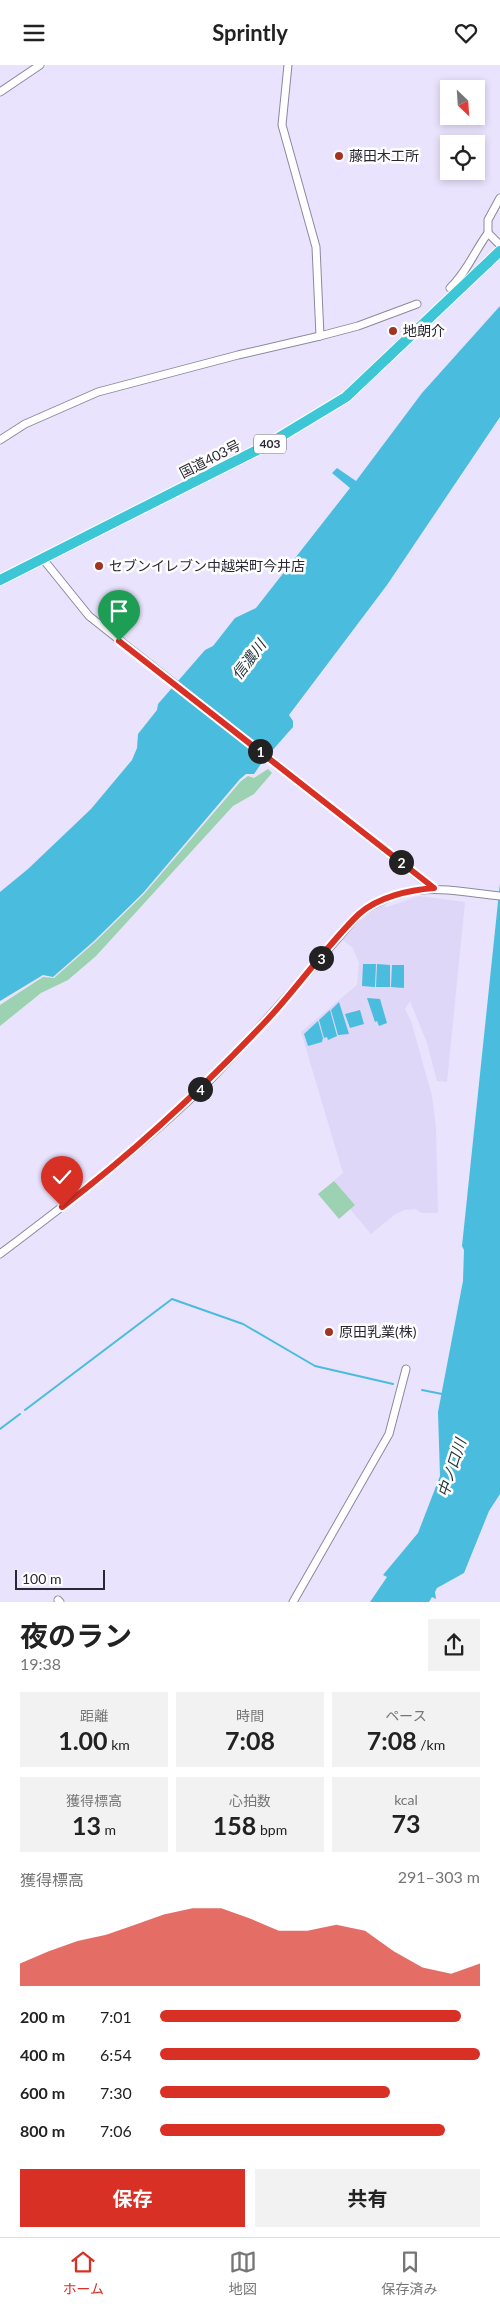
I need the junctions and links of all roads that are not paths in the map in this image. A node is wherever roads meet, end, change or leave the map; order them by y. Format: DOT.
graph roads {
  1 [pos="40,65"];
  2 [pos="288,65"];
  3 [pos="3,90"];
  4 [pos="500,198"];
  5 [pos="488,233"];
  6 [pos="500,245"];
  7 [pos="500,251"];
  8 [pos="450,288"];
  9 [pos="417,305"];
  10 [pos="320,336"];
  11 [pos="0,440"];
  12 [pos="43,559"];
  13 [pos="0,580"];
  14 [pos="434,888"];
  15 [pos="500,896"];
  16 [pos="0,1254"];
  17 [pos="406,1369"];
  18 [pos="293,1602"];
  1 -- 3 [label="street"];
  2 -- 10 [label="street"];
  4 -- 5 [label="street"];
  5 -- 6 [label="street"];
  5 -- 8 [label="street"];
  7 -- 12 [label="highway, 国道403号 / 403"];
  9 -- 10 [label="street"];
  10 -- 11 [label="street"];
  12 -- 13 [label="highway, 国道403号 / 403"];
  12 -- 14 [label="street"];
  14 -- 15 [label="street"];
  14 -- 16 [label="street"];
  17 -- 18 [label="street"];
}
